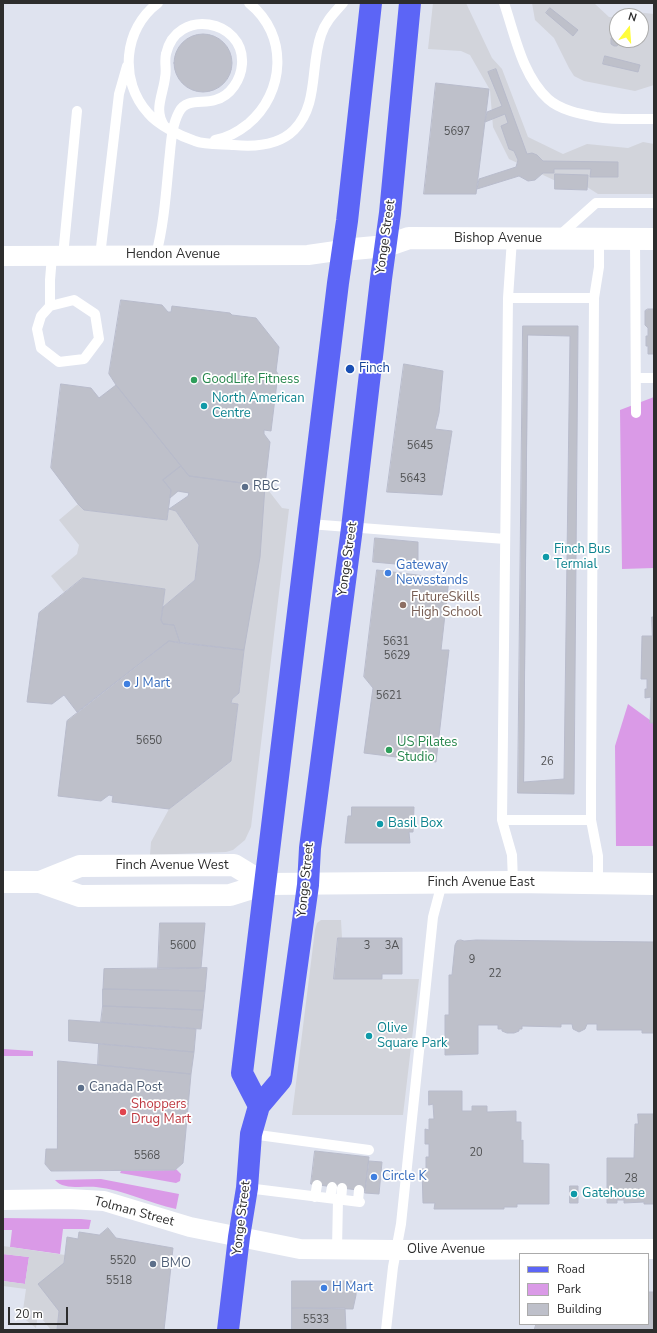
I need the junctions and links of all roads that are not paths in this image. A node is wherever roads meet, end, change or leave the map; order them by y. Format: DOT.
graph roads {
  1 [pos="158,3"];
  2 [pos="249,3"];
  3 [pos="343,3"];
  4 [pos="371,3"];
  5 [pos="410,3"];
  6 [pos="504,3"];
  7 [pos="128,61"];
  8 [pos="77,111"];
  9 [pos="654,120"];
  10 [pos="169,129"];
  11 [pos="195,142"];
  12 [pos="654,202"];
  13 [pos="512,239"];
  14 [pos="556,239"];
  15 [pos="599,239"];
  16 [pos="644,239"];
  17 [pos="386,246"];
  18 [pos="343,250"];
  19 [pos="156,255"];
  20 [pos="3,256"];
  21 [pos="58,256"];
  22 [pos="100,256"];
  23 [pos="508,298"];
  24 [pos="594,298"];
  25 [pos="50,306"];
  26 [pos="636,378"];
  27 [pos="654,378"];
  28 [pos="636,413"];
  29 [pos="309,524"];
  30 [pos="352,528"];
  31 [pos="505,539"];
  32 [pos="502,820"];
  33 [pos="591,820"];
  34 [pos="3,882"];
  35 [pos="40,882"];
  36 [pos="513,882"];
  37 [pos="442,883"];
  38 [pos="598,883"];
  39 [pos="265,884"];
  40 [pos="654,884"];
  41 [pos="308,885"];
  42 [pos="259,1106"];
  43 [pos="251,1134"];
  44 [pos="365,1152"];
  45 [pos="317,1185"];
  46 [pos="332,1187"];
  47 [pos="247,1188"];
  48 [pos="342,1188"];
  49 [pos="359,1190"];
  50 [pos="315,1197"];
  51 [pos="336,1199"];
  52 [pos="3,1200"];
  53 [pos="239,1237"];
  54 [pos="337,1249"];
  55 [pos="654,1249"];
  56 [pos="396,1250"];
  57 [pos="228,1330"];
  58 [pos="386,1330"];
  1 -- 7 [label="lane"];
  2 -- 11 [label="lane"];
  3 -- 11 [label="lane"];
  4 -- 18 [label="main road"];
  5 -- 17 [label="main road, Yonge Street"];
  6 -- 9 [label="lane"];
  7 -- 10 [label="lane"];
  7 -- 22 [label="lane"];
  8 -- 21 [label="lane"];
  10 -- 10 [label="lane"];
  10 -- 11 [label="lane"];
  10 -- 19 [label="lane"];
  12 -- 14 [label="lane"];
  13 -- 14 [label="main road, Bishop Avenue"];
  13 -- 17 [label="main road, Bishop Avenue"];
  13 -- 23 [label="lane"];
  14 -- 15 [label="main road, Bishop Avenue"];
  15 -- 16 [label="main road, Bishop Avenue"];
  15 -- 24 [label="lane"];
  16 -- 26 [label="lane"];
  17 -- 18 [label="main road, Bishop Avenue"];
  17 -- 30 [label="main road, Yonge Street"];
  18 -- 19 [label="street, Hendon Avenue"];
  18 -- 29 [label="main road"];
  19 -- 22 [label="street, Hendon Avenue"];
  20 -- 21 [label="street, Hendon Avenue"];
  21 -- 22 [label="street, Hendon Avenue"];
  21 -- 25 [label="lane"];
  23 -- 24 [label="lane"];
  23 -- 31 [label="lane"];
  24 -- 33 [label="lane"];
  25 -- 25 [label="lane"];
  26 -- 27 [label="lane"];
  26 -- 28 [label="lane"];
  29 -- 30 [label="lane"];
  29 -- 39 [label="main road"];
  30 -- 31 [label="lane"];
  30 -- 41 [label="main road, Yonge Street"];
  31 -- 32 [label="lane"];
  32 -- 33 [label="lane"];
  32 -- 36 [label="lane"];
  33 -- 38 [label="lane"];
  34 -- 35 [label="main road, Finch Avenue West"];
  35 -- 39 [label="main road, Finch Avenue West"];
  35 -- 39 [label="main road, Finch Avenue West"];
  36 -- 37 [label="main road, Finch Avenue East"];
  36 -- 38 [label="main road, Finch Avenue East"];
  37 -- 41 [label="main road, Finch Avenue East"];
  37 -- 56 [label="lane"];
  38 -- 40 [label="main road, Finch Avenue East"];
  39 -- 41 [label="main road, Finch Avenue East"];
  39 -- 42 [label="main road"];
  41 -- 42 [label="main road, Yonge Street"];
  42 -- 43 [label="main road, Yonge Street"];
  43 -- 44 [label="lane"];
  43 -- 47 [label="main road, Yonge Street"];
  45 -- 50 [label="lane"];
  46 -- 51 [label="lane"];
  47 -- 50 [label="lane"];
  47 -- 53 [label="main road, Yonge Street"];
  48 -- 51 [label="lane"];
  49 -- 51 [label="lane"];
  50 -- 51 [label="lane"];
  51 -- 54 [label="lane"];
  52 -- 53 [label="street, Tolman Street"];
  53 -- 54 [label="street, Olive Avenue"];
  53 -- 57 [label="main road, Yonge Street"];
  54 -- 56 [label="street, Olive Avenue"];
  55 -- 56 [label="street, Olive Avenue"];
  56 -- 58 [label="lane"];
}
